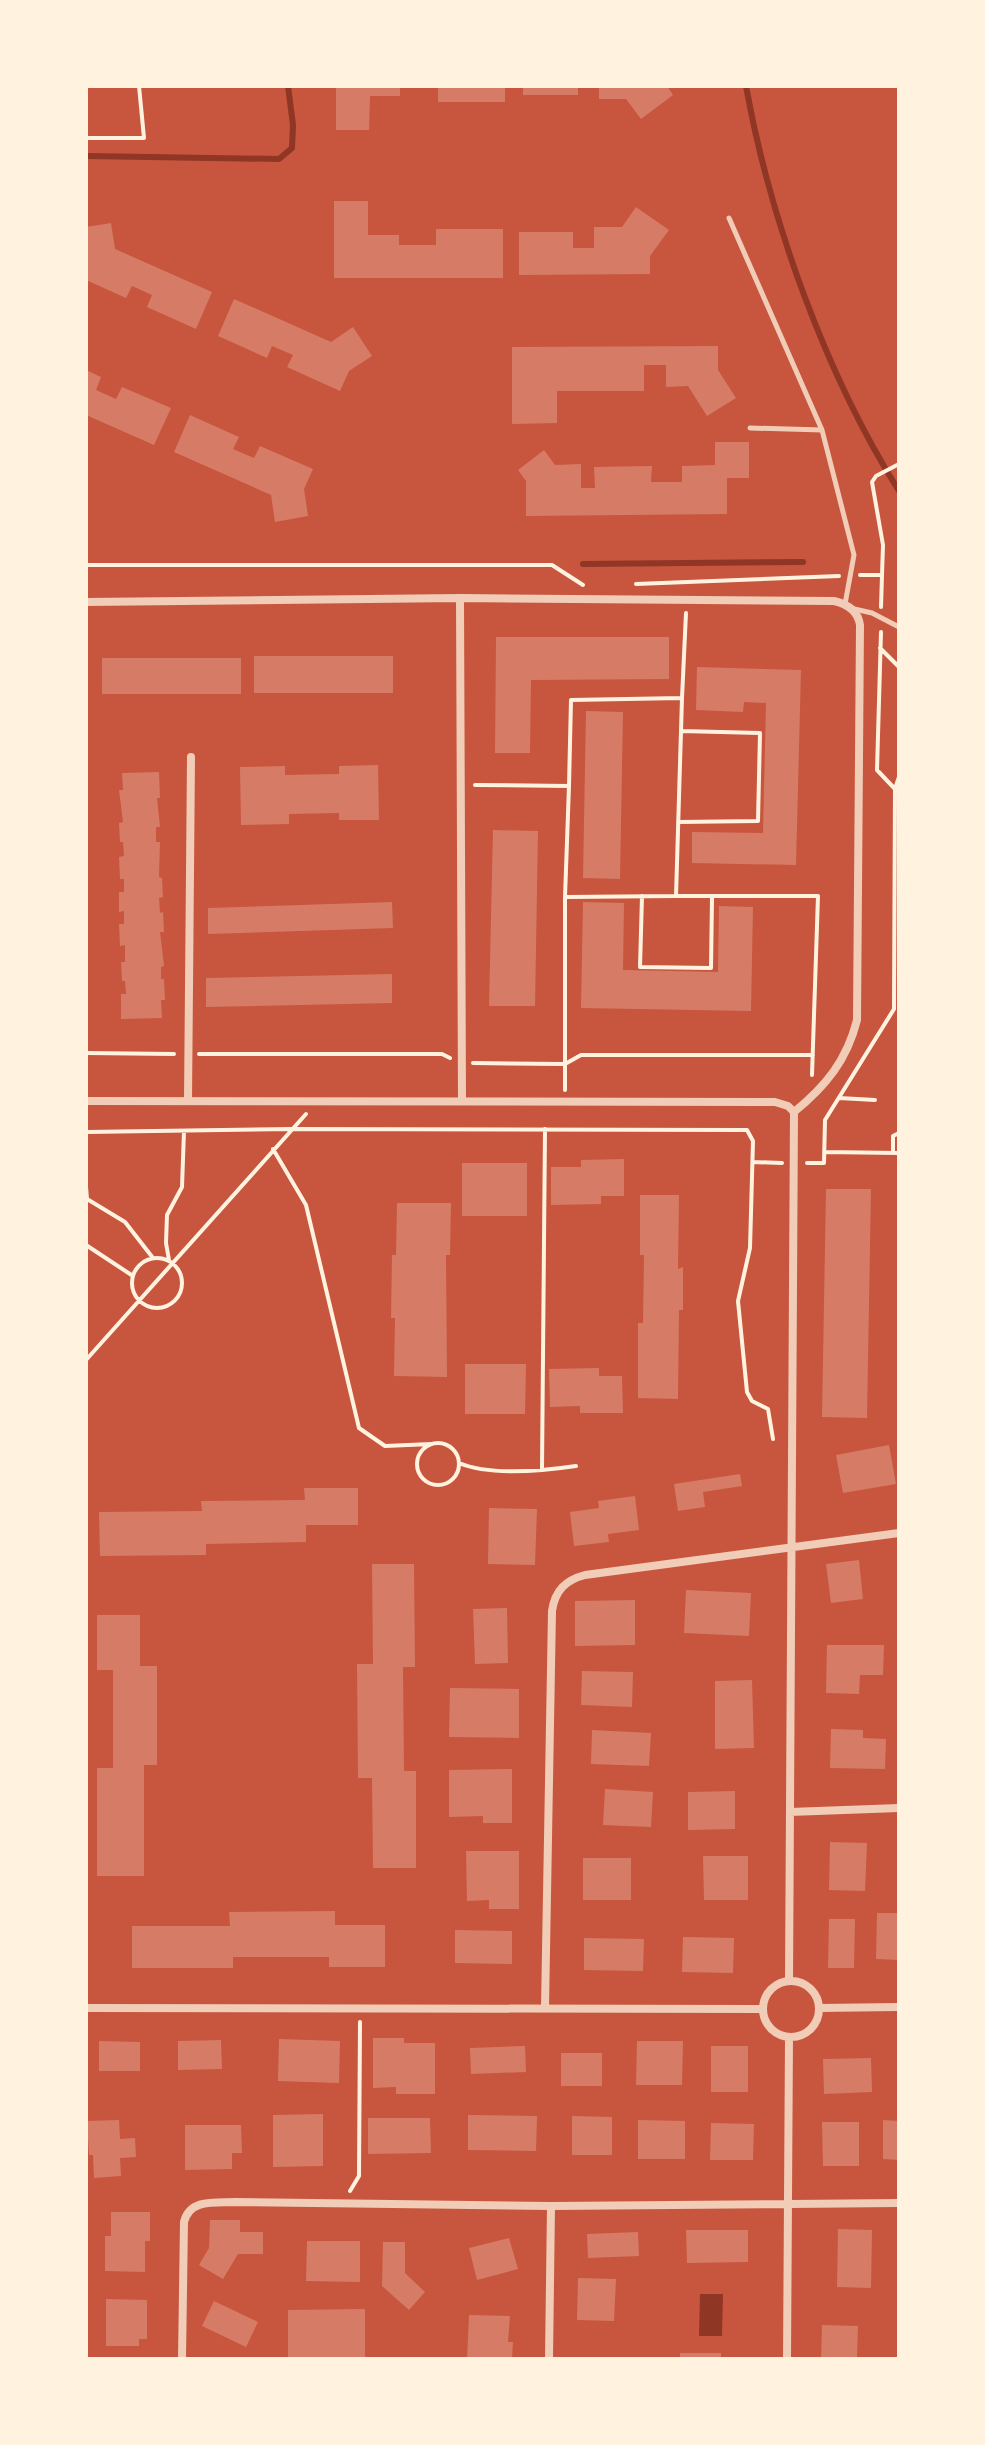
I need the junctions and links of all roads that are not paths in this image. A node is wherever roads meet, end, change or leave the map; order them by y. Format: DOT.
graph roads {
  1 [pos="729,218"];
  2 [pos="750,428"];
  3 [pos="822,430"];
  4 [pos="460,598"];
  5 [pos="86,602"];
  6 [pos="847,606"];
  7 [pos="899,627"];
  8 [pos="191,757"];
  9 [pos="462,1100"];
  10 [pos="86,1101"];
  11 [pos="188,1101"];
  12 [pos="794,1112"];
  13 [pos="899,1533"];
  14 [pos="792,1548"];
  15 [pos="899,1808"];
  16 [pos="790,1812"];
  17 [pos="789,1981"];
  18 [pos="899,2007"];
  19 [pos="86,2008"];
  20 [pos="545,2008"];
  21 [pos="819,2008"];
  22 [pos="763,2009"];
  23 [pos="789,2037"];
  24 [pos="788,2202"];
  25 [pos="899,2203"];
  26 [pos="551,2206"];
  27 [pos="182,2359"];
  28 [pos="549,2359"];
  29 [pos="787,2359"];
  1 -- 3 [label="lane"];
  2 -- 3 [label="lane"];
  3 -- 6 [label="lane"];
  4 -- 5 [label="street"];
  4 -- 6 [label="street"];
  4 -- 9 [label="street"];
  6 -- 7 [label="lane"];
  6 -- 12 [label="street"];
  8 -- 11 [label="street"];
  9 -- 11 [label="street"];
  9 -- 12 [label="street"];
  10 -- 11 [label="street"];
  12 -- 14 [label="street"];
  13 -- 14 [label="street"];
  14 -- 16 [label="street"];
  14 -- 20 [label="street"];
  15 -- 16 [label="street"];
  16 -- 17 [label="street"];
  17 -- 21 [label="street"];
  17 -- 22 [label="street"];
  18 -- 21 [label="street"];
  19 -- 20 [label="street"];
  20 -- 22 [label="street"];
  21 -- 23 [label="street"];
  22 -- 23 [label="street"];
  23 -- 24 [label="street"];
  24 -- 25 [label="street"];
  24 -- 26 [label="street"];
  24 -- 29 [label="street"];
  26 -- 27 [label="street"];
  26 -- 28 [label="street"];
}
